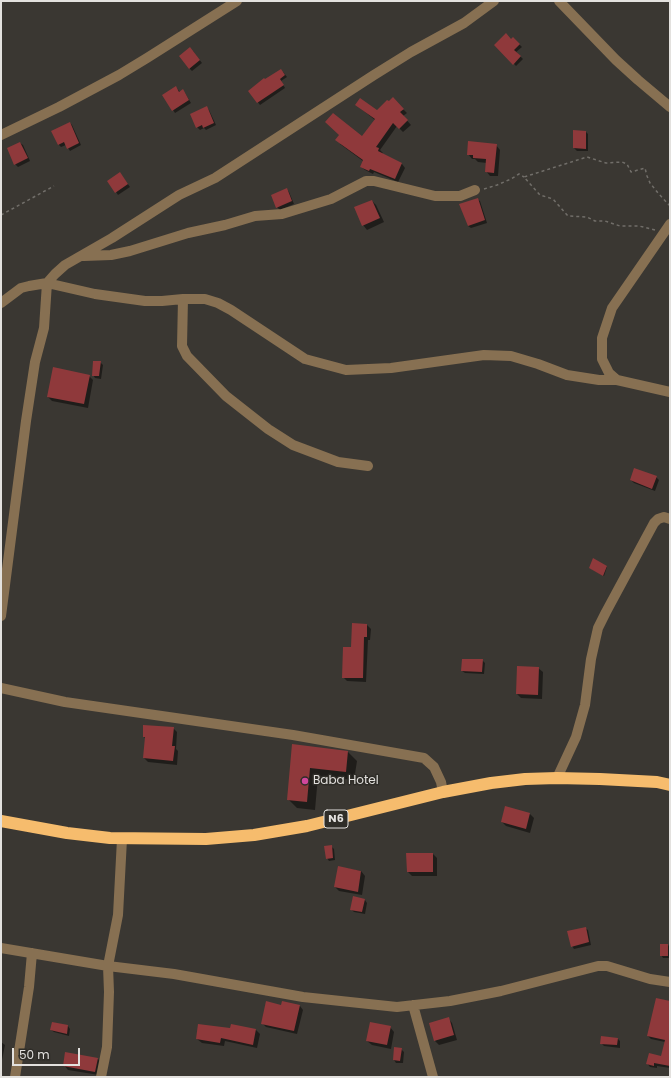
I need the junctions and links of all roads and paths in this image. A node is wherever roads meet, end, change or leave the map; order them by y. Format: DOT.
graph roads {
  1 [pos="237,1"];
  2 [pos="494,1"];
  3 [pos="559,1"];
  4 [pos="670,107"];
  5 [pos="1,135"];
  6 [pos="524,177"];
  7 [pos="54,186"];
  8 [pos="475,190"];
  9 [pos="670,206"];
  10 [pos="1,215"];
  11 [pos="667,227"];
  12 [pos="82,256"];
  13 [pos="47,284"];
  14 [pos="183,299"];
  15 [pos="1,303"];
  16 [pos="617,380"];
  17 [pos="670,392"];
  18 [pos="368,466"];
  19 [pos="670,519"];
  20 [pos="1,616"];
  21 [pos="1,688"];
  22 [pos="557,778"];
  23 [pos="670,785"];
  24 [pos="443,792"];
  25 [pos="1,821"];
  26 [pos="122,839"];
  27 [pos="1,948"];
  28 [pos="32,953"];
  29 [pos="108,966"];
  30 [pos="670,982"];
  31 [pos="413,1005"];
  32 [pos="15,1077"];
  33 [pos="101,1077"];
  34 [pos="433,1077"];
  1 -- 5 [label="street"];
  2 -- 12 [label="street"];
  3 -- 4 [label="street"];
  6 -- 8 [label="path"];
  6 -- 9 [label="path"];
  6 -- 11 [label="path"];
  7 -- 10 [label="path"];
  8 -- 12 [label="street"];
  11 -- 16 [label="street"];
  12 -- 13 [label="street"];
  13 -- 14 [label="street"];
  13 -- 15 [label="street"];
  13 -- 20 [label="street"];
  14 -- 16 [label="street"];
  14 -- 18 [label="street"];
  16 -- 17 [label="street"];
  19 -- 22 [label="street"];
  21 -- 24 [label="street"];
  22 -- 23 [label="highway, N6"];
  22 -- 24 [label="highway, N6"];
  24 -- 26 [label="highway, N6"];
  25 -- 26 [label="highway, N6"];
  26 -- 29 [label="street"];
  27 -- 28 [label="street"];
  28 -- 29 [label="street"];
  28 -- 32 [label="street"];
  29 -- 31 [label="street"];
  29 -- 33 [label="street"];
  30 -- 31 [label="street"];
  31 -- 34 [label="street"];
}
